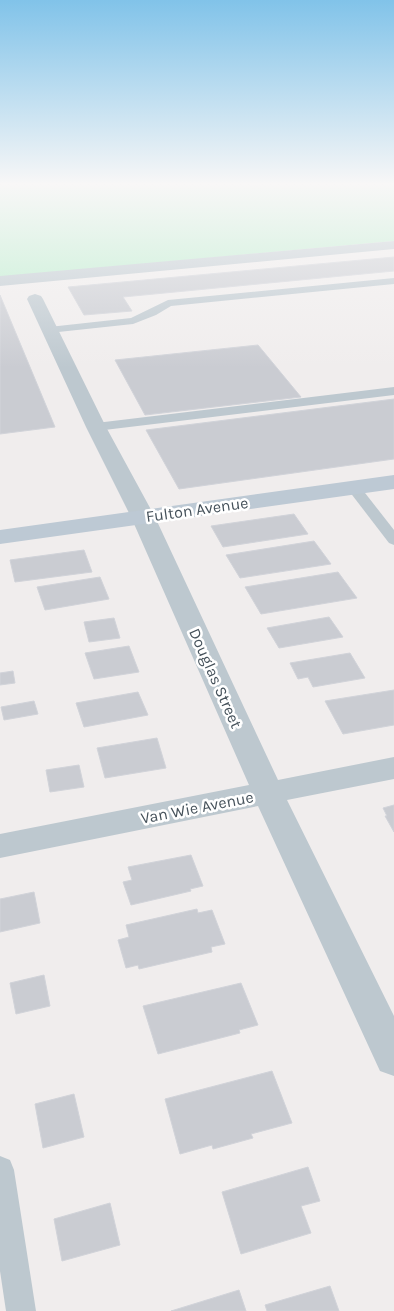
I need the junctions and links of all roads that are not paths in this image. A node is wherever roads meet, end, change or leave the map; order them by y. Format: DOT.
graph roads {
  1 [pos="371,246"];
  2 [pos="0,281"];
  3 [pos="394,281"];
  4 [pos="35,299"];
  5 [pos="50,330"];
  6 [pos="394,391"];
  7 [pos="96,427"];
  8 [pos="394,482"];
  9 [pos="353,487"];
  10 [pos="143,517"];
  11 [pos="0,537"];
  12 [pos="394,540"];
  13 [pos="394,768"];
  14 [pos="268,792"];
  15 [pos="0,846"];
  16 [pos="394,1058"];
  17 [pos="0,1170"];
  18 [pos="21,1311"];
  1 -- 2 [label="street"];
  3 -- 5 [label="lane"];
  4 -- 5 [label="street, Douglas Street"];
  5 -- 7 [label="street, Douglas Street"];
  6 -- 7 [label="lane"];
  7 -- 10 [label="street, Douglas Street"];
  8 -- 9 [label="street, Fulton Avenue"];
  9 -- 10 [label="street, Fulton Avenue"];
  9 -- 12 [label="lane"];
  10 -- 11 [label="street, Fulton Avenue"];
  10 -- 14 [label="street, Douglas Street"];
  13 -- 14 [label="street, Van Wie Avenue"];
  14 -- 15 [label="street, Van Wie Avenue"];
  14 -- 16 [label="street, Douglas Street"];
  17 -- 18 [label="lane"];
}
